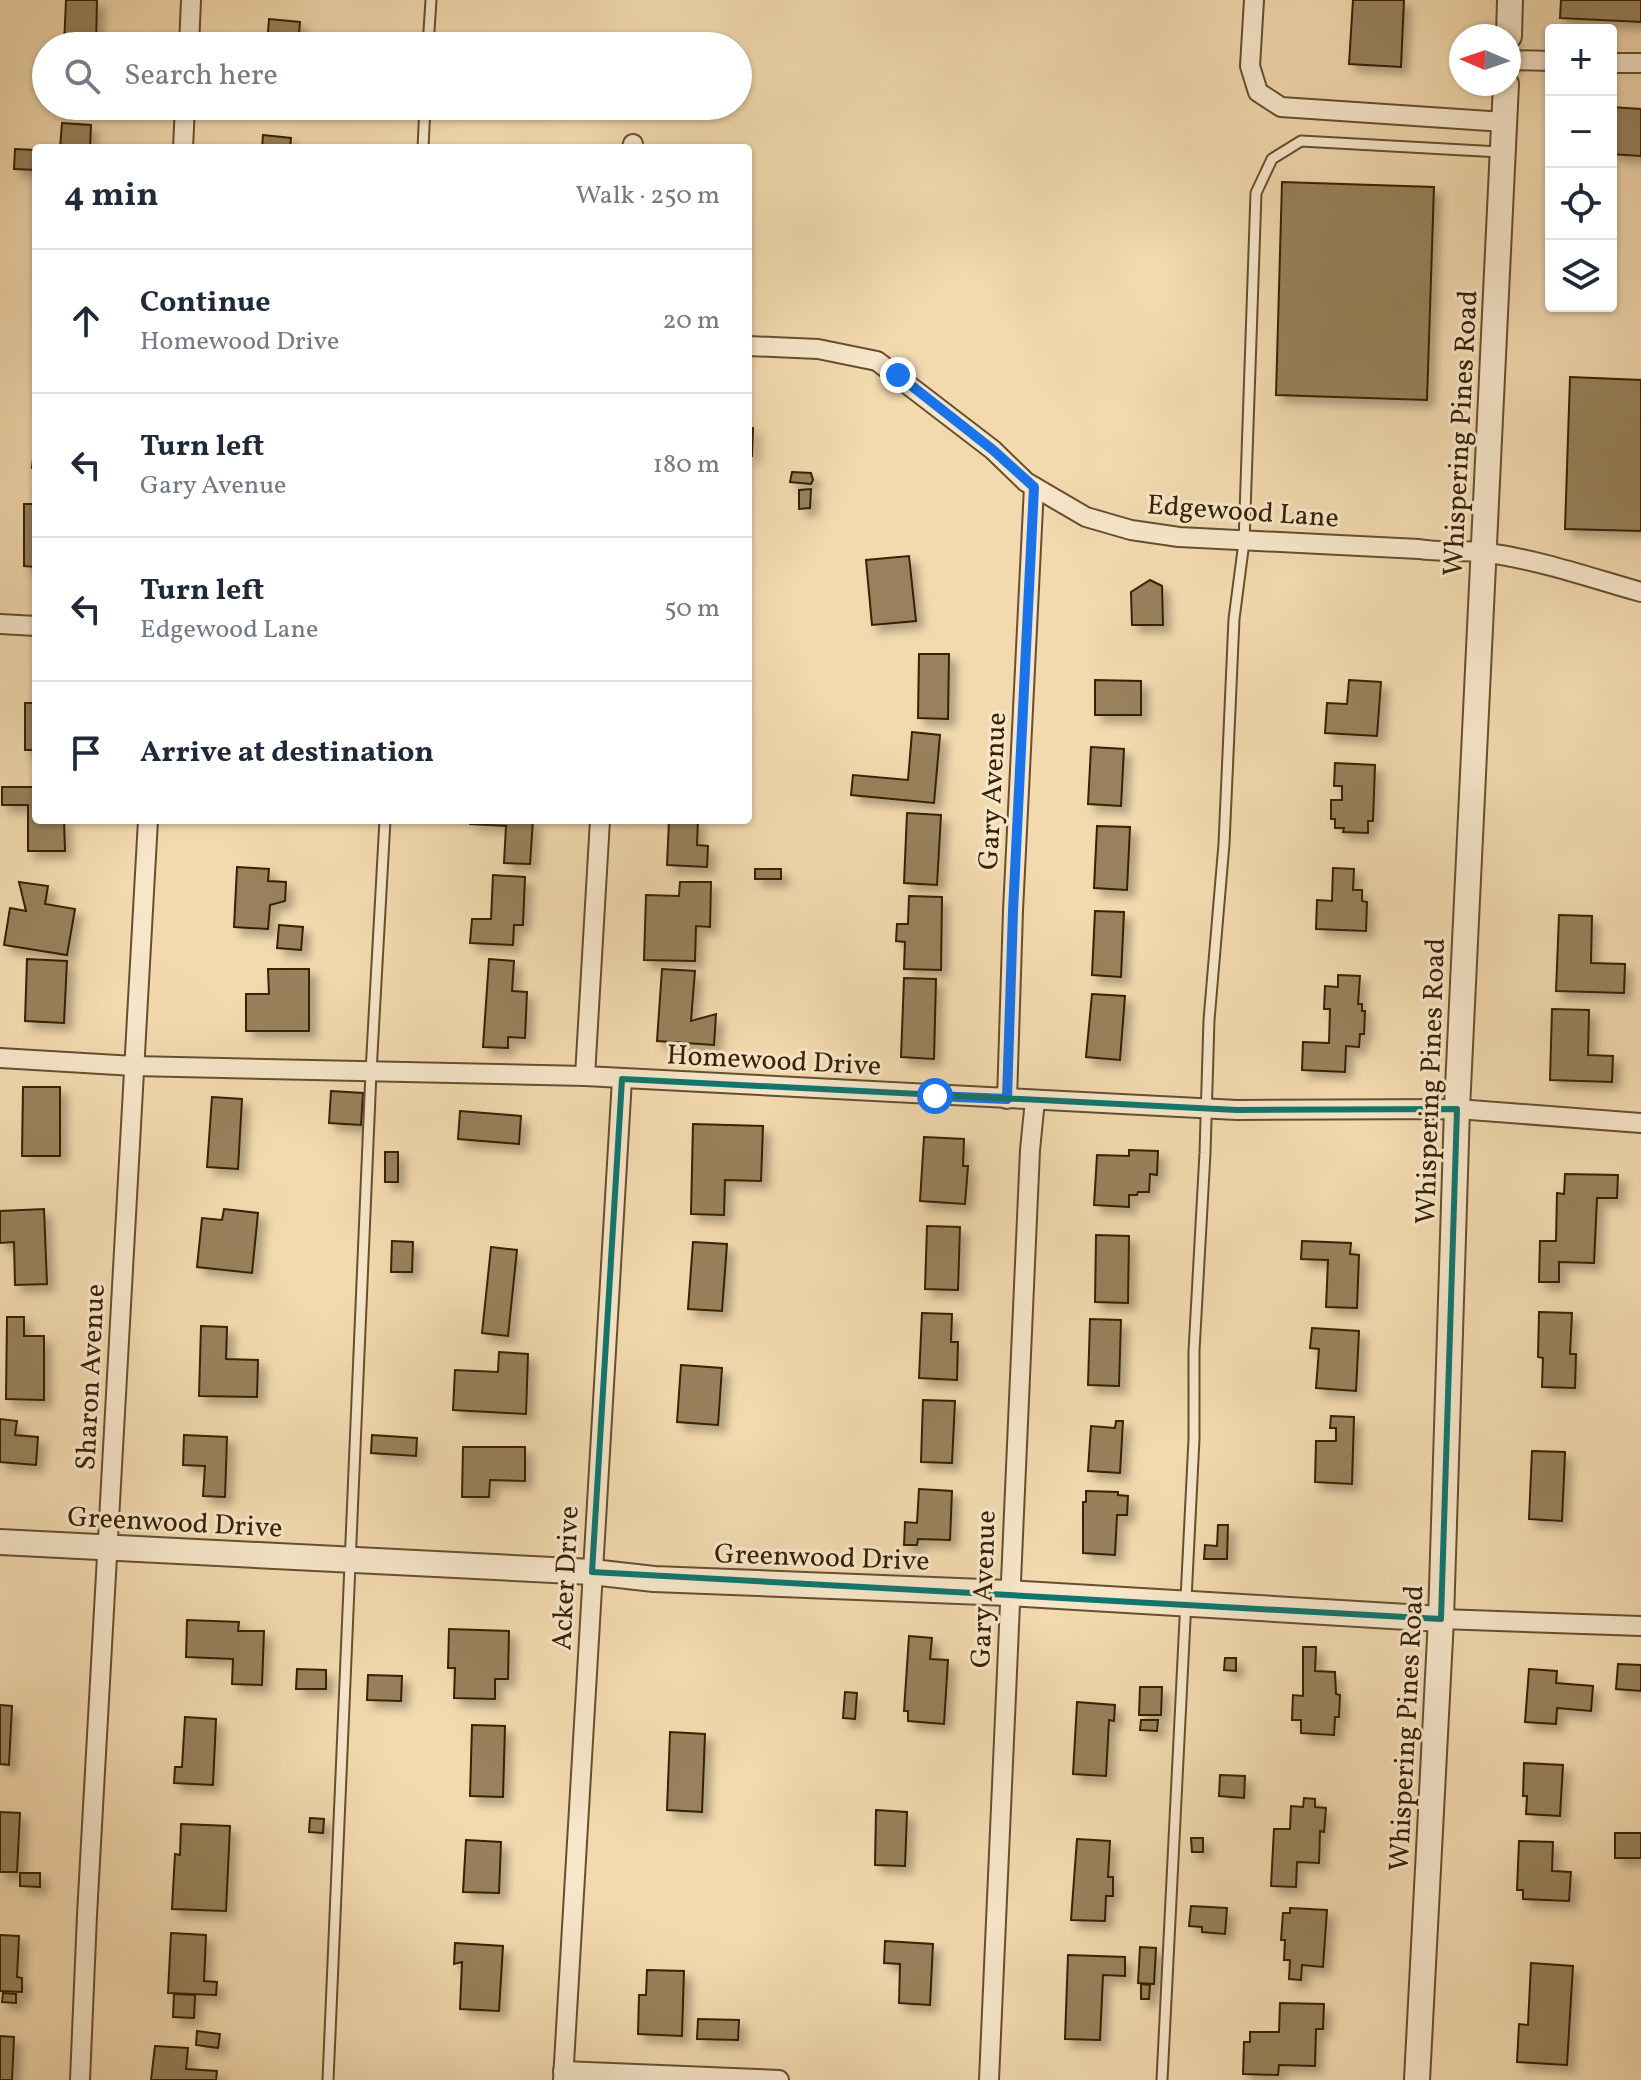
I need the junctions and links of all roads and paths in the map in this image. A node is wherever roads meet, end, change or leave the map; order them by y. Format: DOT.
graph roads {
  1 [pos="191,0"];
  2 [pos="431,0"];
  3 [pos="1254,0"];
  4 [pos="1510,0"];
  5 [pos="1509,24"];
  6 [pos="190,32"];
  7 [pos="429,32"];
  8 [pos="1521,60"];
  9 [pos="1545,61"];
  10 [pos="1617,63"];
  11 [pos="1641,63"];
  12 [pos="1505,96"];
  13 [pos="184,120"];
  14 [pos="424,120"];
  15 [pos="1504,122"];
  16 [pos="183,144"];
  17 [pos="423,144"];
  18 [pos="1503,152"];
  19 [pos="752,346"];
  20 [pos="1034,487"];
  21 [pos="1244,542"];
  22 [pos="1483,552"];
  23 [pos="1641,592"];
  24 [pos="0,624"];
  25 [pos="32,626"];
  26 [pos="148,824"];
  27 [pos="385,824"];
  28 [pos="600,824"];
  29 [pos="0,1058"];
  30 [pos="134,1066"];
  31 [pos="371,1072"];
  32 [pos="585,1076"];
  33 [pos="622,1079"];
  34 [pos="1007,1099"];
  35 [pos="1035,1100"];
  36 [pos="1207,1108"];
  37 [pos="1457,1109"];
  38 [pos="1641,1123"];
  39 [pos="0,1542"];
  40 [pos="108,1547"];
  41 [pos="352,1560"];
  42 [pos="592,1572"];
  43 [pos="1009,1593"];
  44 [pos="1187,1604"];
  45 [pos="1441,1619"];
  46 [pos="1641,1626"];
  47 [pos="563,2075"];
  48 [pos="80,2080"];
  49 [pos="328,2080"];
  50 [pos="779,2080"];
  51 [pos="989,2080"];
  52 [pos="1162,2080"];
  53 [pos="1417,2080"];
  1 -- 6 [label="street"];
  2 -- 7 [label="lane"];
  3 -- 15 [label="street"];
  4 -- 5 [label="street"];
  8 -- 9 [label="street"];
  10 -- 11 [label="street"];
  12 -- 15 [label="street, Whispering Pines Road"];
  13 -- 16 [label="street"];
  14 -- 17 [label="lane"];
  15 -- 18 [label="street, Whispering Pines Road"];
  18 -- 21 [label="lane"];
  18 -- 22 [label="street, Whispering Pines Road"];
  19 -- 20 [label="street, Edgewood Lane"];
  20 -- 21 [label="street, Edgewood Lane"];
  20 -- 34 [label="street, Gary Avenue"];
  21 -- 22 [label="street, Edgewood Lane"];
  21 -- 36 [label="lane"];
  22 -- 23 [label="street, Edgewood Lane"];
  22 -- 37 [label="street, Whispering Pines Road"];
  24 -- 25 [label="street"];
  26 -- 30 [label="street, Sharon Avenue"];
  27 -- 31 [label="lane"];
  28 -- 32 [label="street"];
  29 -- 30 [label="street, Homewood Drive"];
  30 -- 31 [label="street, Homewood Drive"];
  30 -- 40 [label="street, Sharon Avenue"];
  31 -- 32 [label="street, Homewood Drive"];
  31 -- 41 [label="lane"];
  32 -- 33 [label="street, Homewood Drive"];
  33 -- 34 [label="street, Homewood Drive"];
  33 -- 42 [label="street, Acker Drive"];
  34 -- 35 [label="street, Homewood Drive"];
  35 -- 36 [label="street, Homewood Drive"];
  35 -- 43 [label="street, Gary Avenue"];
  36 -- 37 [label="street, Homewood Drive"];
  36 -- 44 [label="lane"];
  37 -- 38 [label="street, Homewood Drive"];
  37 -- 45 [label="street, Whispering Pines Road"];
  39 -- 40 [label="street, Greenwood Drive"];
  40 -- 41 [label="street, Greenwood Drive"];
  40 -- 48 [label="street, Sharon Avenue"];
  41 -- 42 [label="street, Greenwood Drive"];
  41 -- 49 [label="lane"];
  42 -- 43 [label="street, Greenwood Drive"];
  42 -- 47 [label="street, Acker Drive"];
  43 -- 44 [label="street, Greenwood Drive"];
  43 -- 51 [label="street, Gary Avenue"];
  44 -- 45 [label="street, Greenwood Drive"];
  44 -- 52 [label="lane"];
  45 -- 46 [label="street, Greenwood Drive"];
  45 -- 53 [label="street, Whispering Pines Road"];
  47 -- 50 [label="street"];
}
